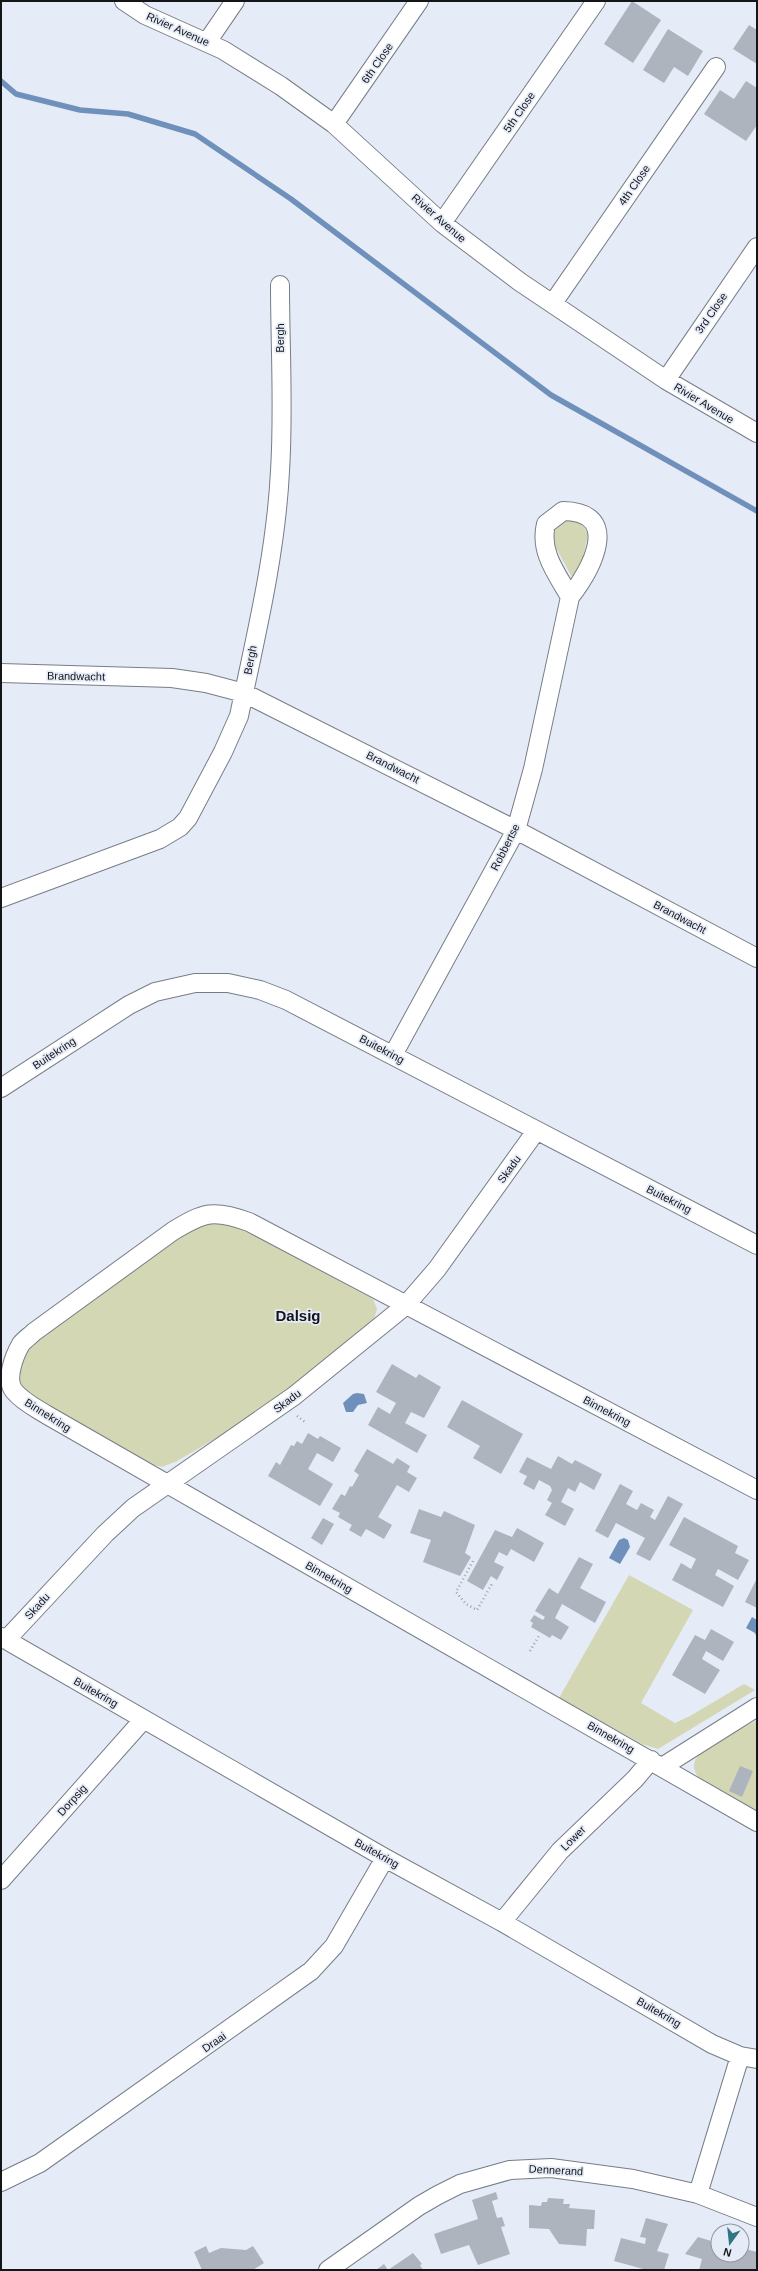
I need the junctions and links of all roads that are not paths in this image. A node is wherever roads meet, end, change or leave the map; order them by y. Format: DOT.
graph roads {
  1 [pos="124,1"];
  2 [pos="235,1"];
  3 [pos="419,1"];
  4 [pos="596,1"];
  5 [pos="207,42"];
  6 [pos="716,67"];
  7 [pos="334,124"];
  8 [pos="442,223"];
  9 [pos="757,247"];
  10 [pos="280,286"];
  11 [pos="553,303"];
  12 [pos="666,380"];
  13 [pos="757,433"];
  14 [pos="570,597"];
  15 [pos="1,673"];
  16 [pos="244,693"];
  17 [pos="516,830"];
  18 [pos="1,898"];
  19 [pos="757,958"];
  20 [pos="393,1055"];
  21 [pos="1,1088"];
  22 [pos="536,1131"];
  23 [pos="757,1245"];
  24 [pos="405,1306"];
  25 [pos="165,1484"];
  26 [pos="757,1490"];
  27 [pos="4,1639"];
  28 [pos="757,1706"];
  29 [pos="143,1720"];
  30 [pos="657,1764"];
  31 [pos="757,1822"];
  32 [pos="385,1858"];
  33 [pos="1,1880"];
  34 [pos="502,1922"];
  35 [pos="749,2057"];
  36 [pos="1,2182"];
  37 [pos="698,2194"];
  38 [pos="757,2217"];
  39 [pos="328,2270"];
  1 -- 5 [label="street, Rivier Avenue"];
  2 -- 5 [label="street"];
  3 -- 7 [label="street, 6th Close"];
  4 -- 8 [label="street, 5th Close"];
  5 -- 7 [label="street, Rivier Avenue"];
  6 -- 11 [label="street, 4th Close"];
  7 -- 8 [label="street, Rivier Avenue"];
  8 -- 11 [label="street, Rivier Avenue"];
  9 -- 12 [label="street, 3rd Close"];
  10 -- 16 [label="street, Bergh"];
  11 -- 12 [label="street, Rivier Avenue"];
  12 -- 13 [label="street, Rivier Avenue"];
  14 -- 17 [label="street, Robbertse"];
  15 -- 16 [label="street, Brandwacht"];
  16 -- 17 [label="street, Brandwacht"];
  16 -- 18 [label="street, Bergh"];
  17 -- 19 [label="street, Brandwacht"];
  17 -- 20 [label="street, Robbertse"];
  20 -- 21 [label="street, Buitekring"];
  20 -- 22 [label="street, Buitekring"];
  22 -- 23 [label="street, Buitekring"];
  22 -- 24 [label="street, Skadu"];
  24 -- 25 [label="street, Skadu"];
  24 -- 25 [label="street, Binnekring"];
  24 -- 26 [label="street, Binnekring"];
  25 -- 27 [label="street, Skadu"];
  25 -- 30 [label="street, Binnekring"];
  27 -- 29 [label="street, Buitekring"];
  28 -- 30 [label="street, Lower"];
  29 -- 32 [label="street, Buitekring"];
  29 -- 33 [label="street, Dorpsig"];
  30 -- 31 [label="street, Binnekring"];
  30 -- 34 [label="street, Lower"];
  32 -- 34 [label="street, Buitekring"];
  32 -- 36 [label="street, Draai"];
  34 -- 35 [label="street, Buitekring"];
  35 -- 37 [label="street"];
  37 -- 38 [label="street, Dennerand"];
  37 -- 39 [label="street, Dennerand"];
}
